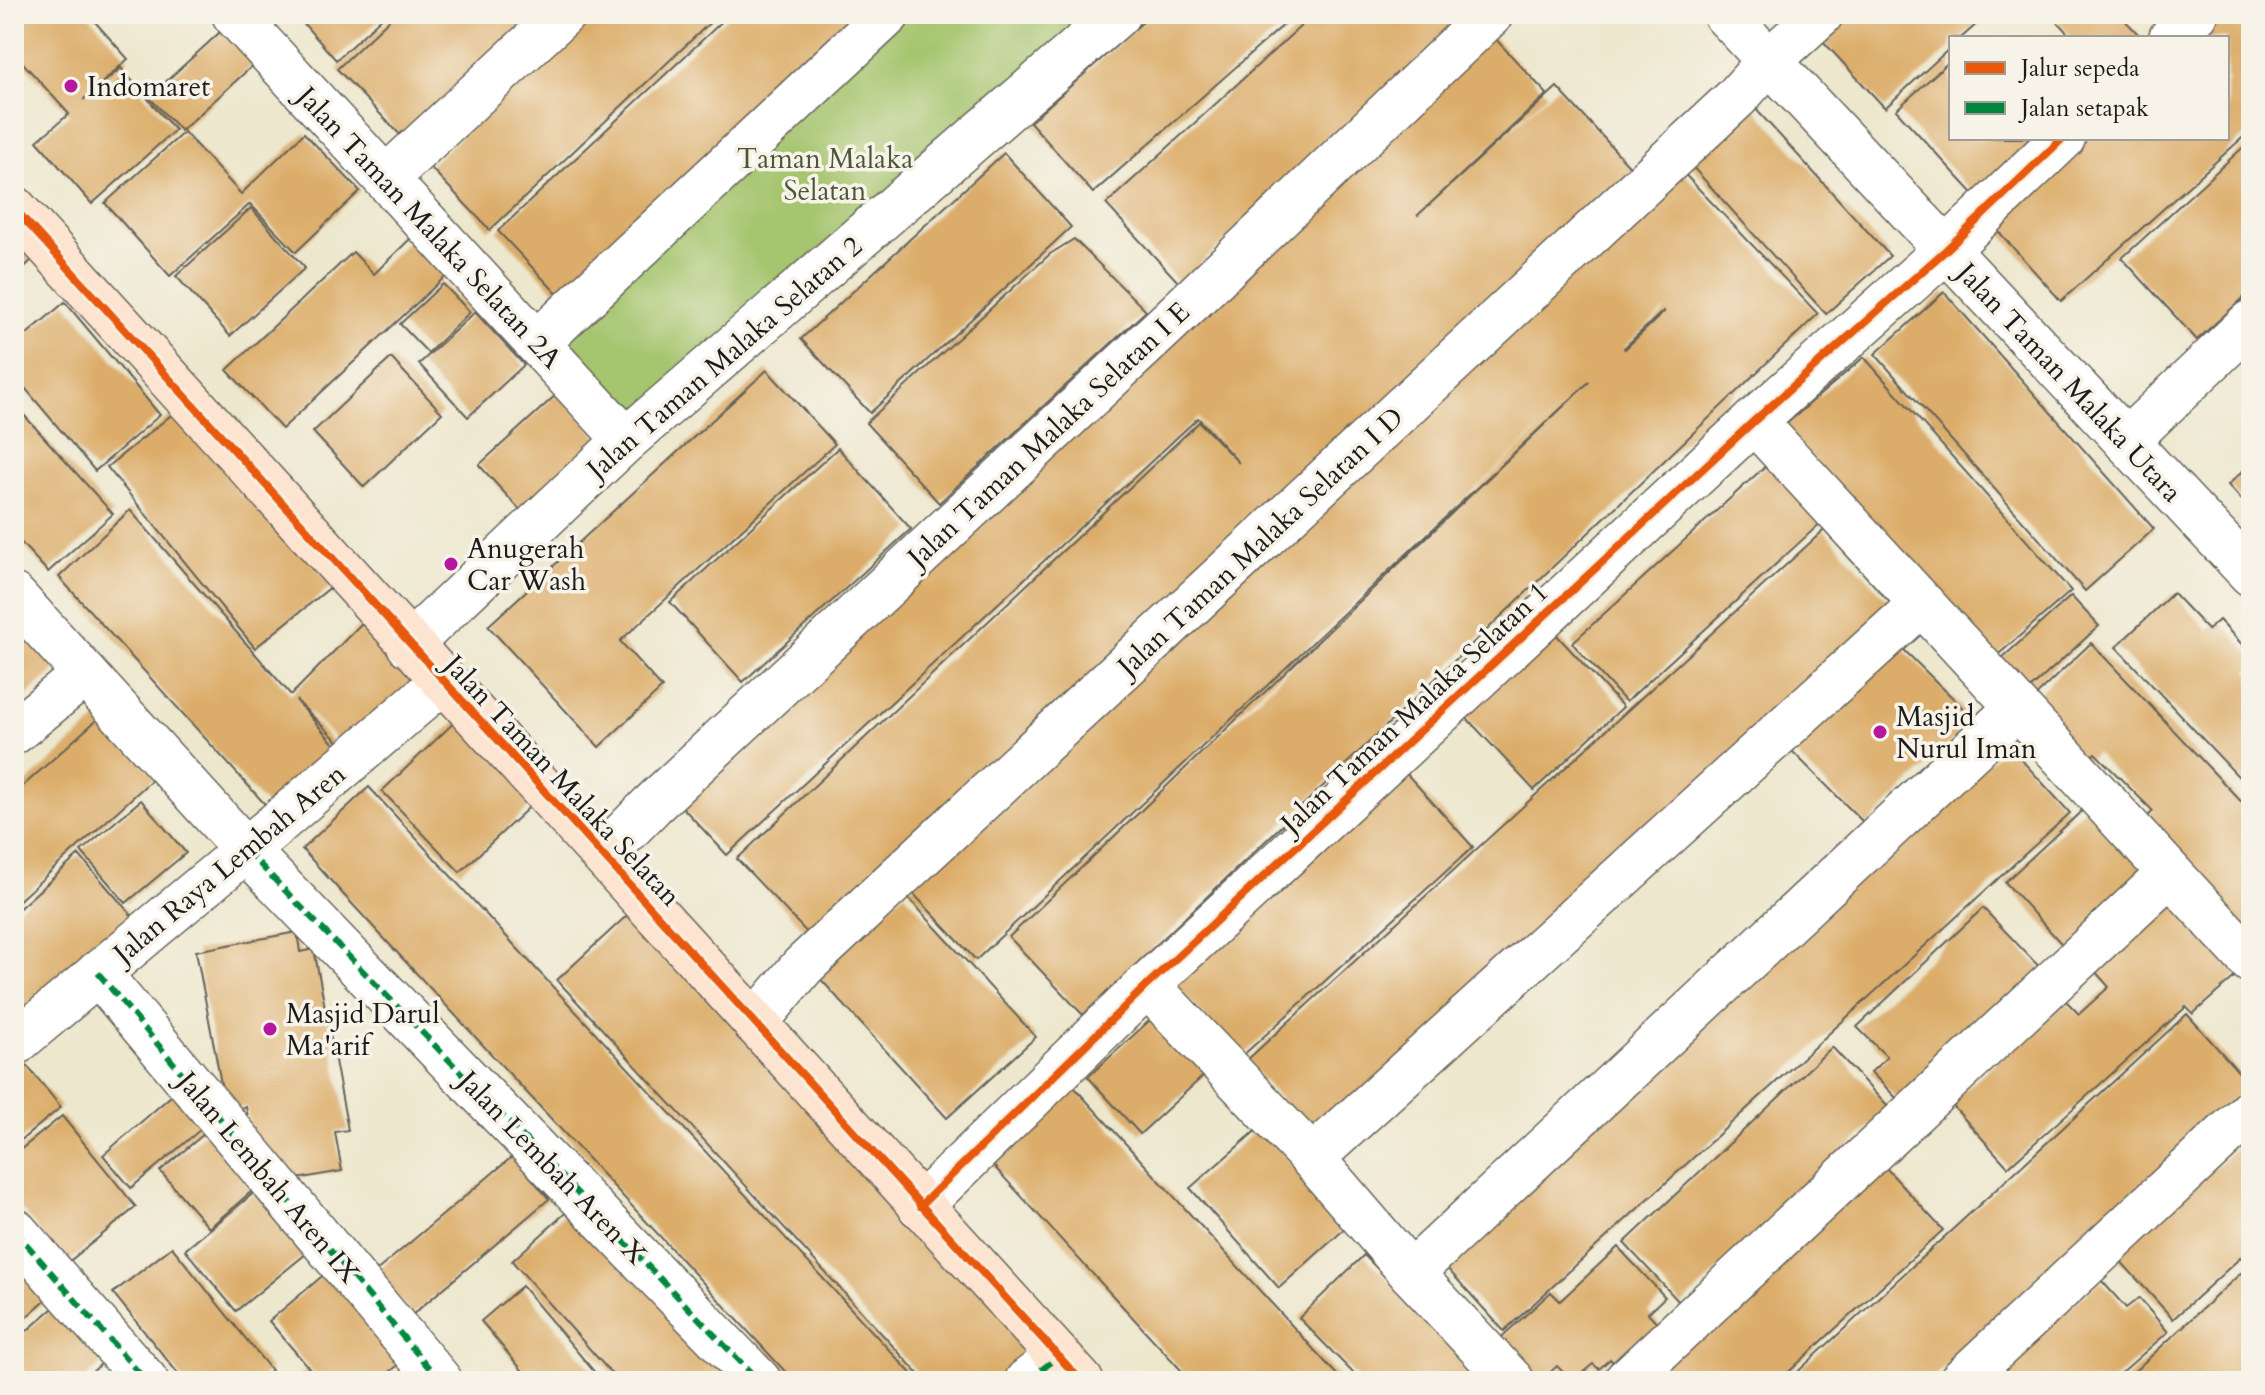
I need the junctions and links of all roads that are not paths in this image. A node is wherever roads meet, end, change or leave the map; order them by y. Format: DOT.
graph roads {
  1 [pos="234,14"];
  2 [pos="563,14"];
  3 [pos="888,14"];
  4 [pos="1118,14"];
  5 [pos="1491,14"];
  6 [pos="1725,14"];
  7 [pos="1821,14"];
  8 [pos="2196,14"];
  9 [pos="2173,36"];
  10 [pos="1769,61"];
  11 [pos="2061,140"];
  12 [pos="386,178"];
  13 [pos="14,208"];
  14 [pos="1946,250"];
  15 [pos="2251,322"];
  16 [pos="537,343"];
  17 [pos="1754,421"];
  18 [pos="626,440"];
  19 [pos="2126,441"];
  20 [pos="2251,574"];
  21 [pos="14,596"];
  22 [pos="1921,604"];
  23 [pos="409,645"];
  24 [pos="85,674"];
  25 [pos="442,682"];
  26 [pos="2017,708"];
  27 [pos="14,732"];
  28 [pos="246,850"];
  29 [pos="604,854"];
  30 [pos="2169,874"];
  31 [pos="2251,961"];
  32 [pos="98,973"];
  33 [pos="1147,985"];
  34 [pos="755,1023"];
  35 [pos="14,1044"];
  36 [pos="2251,1111"];
  37 [pos="1312,1158"];
  38 [pos="920,1206"];
  39 [pos="14,1230"];
  40 [pos="1411,1273"];
  41 [pos="1055,1373"];
  42 [pos="146,1381"];
  43 [pos="440,1381"];
  44 [pos="759,1381"];
  45 [pos="1512,1381"];
  46 [pos="1626,1381"];
  47 [pos="1961,1381"];
  1 -- 12 [label="street, Jalan Taman Malaka Selatan 2A"];
  2 -- 12 [label="street"];
  3 -- 16 [label="street"];
  4 -- 18 [label="street, Jalan Taman Malaka Selatan 2"];
  5 -- 29 [label="street, Jalan Taman Malaka Selatan I E"];
  6 -- 10 [label="street, Jalan Taman Malaka Utara"];
  7 -- 10 [label="street, Jalan Taman Malaka Selatan I D"];
  8 -- 9 [label="street"];
  10 -- 14 [label="street, Jalan Taman Malaka Utara"];
  10 -- 34 [label="street, Jalan Taman Malaka Selatan I D"];
  11 -- 14 [label="street, Jalan Taman Malaka Selatan 1"];
  12 -- 16 [label="street, Jalan Taman Malaka Selatan 2A"];
  13 -- 23 [label="street, Jalan Taman Malaka Selatan"];
  14 -- 17 [label="street, Jalan Taman Malaka Selatan 1"];
  14 -- 19 [label="street, Jalan Taman Malaka Utara"];
  15 -- 19 [label="street"];
  16 -- 18 [label="street, Jalan Taman Malaka Selatan 2A"];
  17 -- 22 [label="street"];
  17 -- 33 [label="street, Jalan Taman Malaka Selatan 1"];
  18 -- 23 [label="street, Jalan Taman Malaka Selatan 2"];
  19 -- 20 [label="street, Jalan Taman Malaka Utara"];
  21 -- 24 [label="street, Jalan Lembah Aren X"];
  22 -- 26 [label="street"];
  22 -- 37 [label="street"];
  23 -- 25 [label="street, Jalan Taman Malaka Selatan"];
  24 -- 27 [label="street"];
  24 -- 28 [label="street, Jalan Lembah Aren X"];
  25 -- 28 [label="street, Jalan Raya Lembah Aren"];
  25 -- 29 [label="street, Jalan Taman Malaka Selatan"];
  26 -- 30 [label="street"];
  26 -- 40 [label="street"];
  28 -- 32 [label="street, Jalan Raya Lembah Aren"];
  28 -- 44 [label="street, Jalan Lembah Aren X"];
  29 -- 34 [label="street, Jalan Taman Malaka Selatan"];
  30 -- 31 [label="street"];
  30 -- 46 [label="street"];
  32 -- 35 [label="street, Jalan Raya Lembah Aren"];
  32 -- 43 [label="street, Jalan Lembah Aren IX"];
  33 -- 37 [label="street"];
  33 -- 38 [label="street, Jalan Taman Malaka Selatan 1"];
  34 -- 38 [label="street, Jalan Taman Malaka Selatan"];
  36 -- 47 [label="street"];
  37 -- 40 [label="street"];
  38 -- 41 [label="street, Jalan Taman Malaka Selatan"];
  39 -- 42 [label="street"];
  40 -- 45 [label="street"];
}
